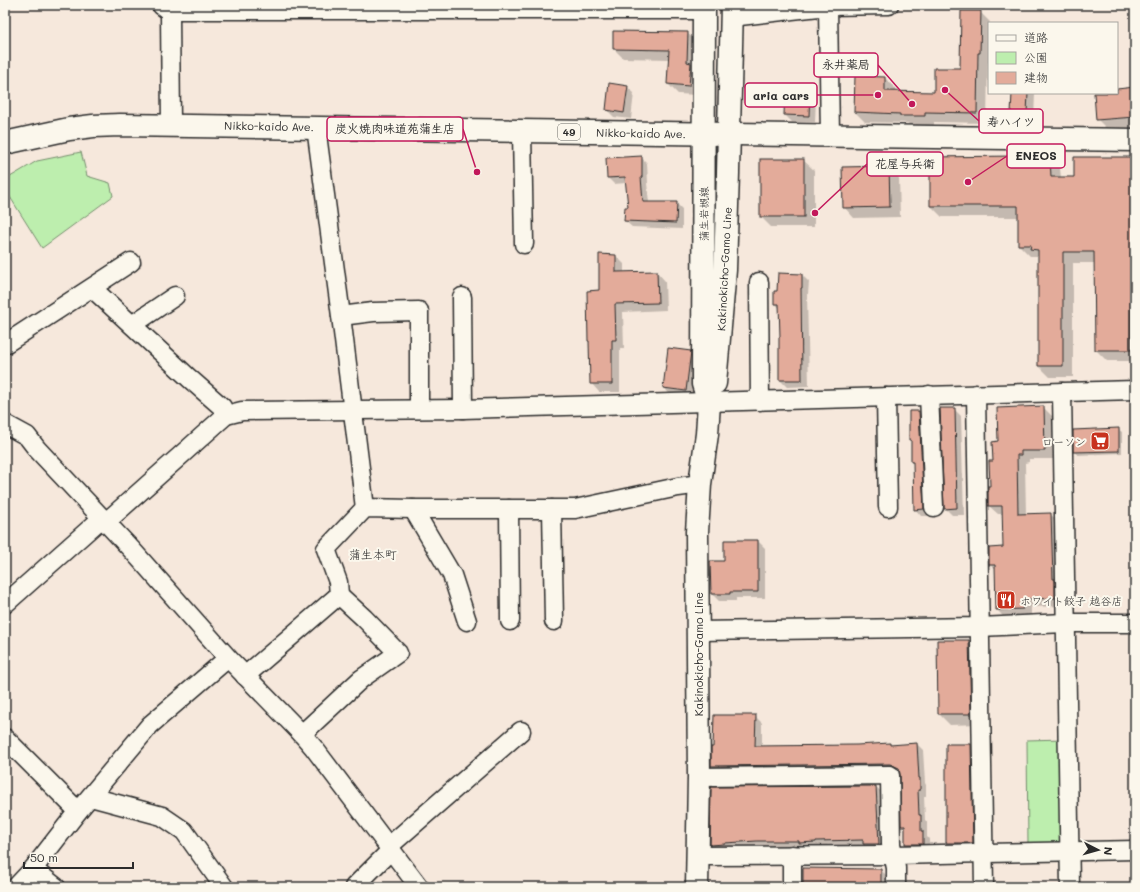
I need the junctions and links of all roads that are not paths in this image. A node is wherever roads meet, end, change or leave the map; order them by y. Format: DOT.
graph roads {
  1 [pos="889,5"];
  2 [pos="828,6"];
  3 [pos="463,7"];
  4 [pos="522,7"];
  5 [pos="704,7"];
  6 [pos="166,8"];
  7 [pos="600,8"];
  8 [pos="732,11"];
  9 [pos="171,125"];
  10 [pos="316,127"];
  11 [pos="522,131"];
  12 [pos="703,134"];
  13 [pos="729,134"];
  14 [pos="830,136"];
  15 [pos="1135,140"];
  16 [pos="5,143"];
  17 [pos="524,244"];
  18 [pos="131,262"];
  19 [pos="759,282"];
  20 [pos="92,288"];
  21 [pos="175,296"];
  22 [pos="462,297"];
  23 [pos="341,316"];
  24 [pos="132,325"];
  25 [pos="5,344"];
  26 [pos="1135,390"];
  27 [pos="1062,392"];
  28 [pos="976,394"];
  29 [pos="929,395"];
  30 [pos="886,397"];
  31 [pos="760,401"];
  32 [pos="419,409"];
  33 [pos="463,409"];
  34 [pos="353,410"];
  35 [pos="708,412"];
  36 [pos="226,416"];
  37 [pos="5,424"];
  38 [pos="700,484"];
  39 [pos="888,507"];
  40 [pos="934,507"];
  41 [pos="365,508"];
  42 [pos="413,509"];
  43 [pos="508,509"];
  44 [pos="552,509"];
  45 [pos="104,520"];
  46 [pos="339,595"];
  47 [pos="5,604"];
  48 [pos="467,621"];
  49 [pos="510,621"];
  50 [pos="554,621"];
  51 [pos="1065,623"];
  52 [pos="1135,623"];
  53 [pos="980,627"];
  54 [pos="698,631"];
  55 [pos="228,658"];
  56 [pos="245,676"];
  57 [pos="521,732"];
  58 [pos="302,734"];
  59 [pos="5,738"];
  60 [pos="699,777"];
  61 [pos="91,797"];
  62 [pos="78,811"];
  63 [pos="390,848"];
  64 [pos="1135,850"];
  65 [pos="1069,851"];
  66 [pos="984,853"];
  67 [pos="894,855"];
  68 [pos="697,856"];
  69 [pos="792,856"];
  70 [pos="33,869"];
  71 [pos="16,887"];
  72 [pos="56,887"];
  73 [pos="224,887"];
  74 [pos="354,887"];
  75 [pos="419,887"];
  76 [pos="697,887"];
  77 [pos="792,887"];
  78 [pos="896,887"];
  79 [pos="984,887"];
  80 [pos="1070,887"];
  1 -- 2 [label="street"];
  2 -- 8 [label="street"];
  2 -- 14 [label="street"];
  3 -- 4 [label="street"];
  3 -- 6 [label="street"];
  4 -- 7 [label="street"];
  5 -- 7 [label="street"];
  5 -- 12 [label="main road, 蒲生岩槻線"];
  6 -- 9 [label="street"];
  8 -- 13 [label="main road, Kakinokicho-Gamo Line"];
  9 -- 10 [label="main road, Nikko-kaido Ave. / 49"];
  9 -- 16 [label="main road, Nikko-kaido Ave. / 49"];
  10 -- 11 [label="main road, Nikko-kaido Ave. / 49"];
  10 -- 23 [label="street"];
  11 -- 12 [label="main road, Nikko-kaido Ave. / 49"];
  11 -- 17 [label="street"];
  12 -- 13 [label="main road, Nikko-kaido Ave. / 49"];
  12 -- 35 [label="main road, 蒲生岩槻線"];
  13 -- 14 [label="main road, Nikko-kaido Ave. / 49"];
  13 -- 35 [label="main road, Kakinokicho-Gamo Line"];
  14 -- 15 [label="main road, Nikko-kaido Ave. / 49"];
  18 -- 20 [label="street"];
  19 -- 31 [label="street"];
  20 -- 24 [label="street"];
  20 -- 25 [label="street"];
  21 -- 24 [label="street"];
  22 -- 33 [label="street"];
  23 -- 32 [label="street"];
  23 -- 34 [label="street"];
  24 -- 36 [label="street"];
  26 -- 27 [label="street"];
  27 -- 28 [label="street"];
  27 -- 51 [label="street"];
  28 -- 29 [label="street"];
  28 -- 53 [label="street"];
  29 -- 30 [label="street"];
  29 -- 40 [label="street"];
  30 -- 31 [label="street"];
  30 -- 39 [label="street"];
  31 -- 35 [label="street"];
  32 -- 33 [label="street"];
  32 -- 34 [label="street"];
  33 -- 35 [label="street"];
  34 -- 36 [label="street"];
  34 -- 41 [label="street"];
  35 -- 38 [label="main road, Kakinokicho-Gamo Line"];
  36 -- 45 [label="street"];
  37 -- 45 [label="street"];
  38 -- 44 [label="street"];
  38 -- 54 [label="main road, Kakinokicho-Gamo Line"];
  41 -- 42 [label="street"];
  41 -- 46 [label="street"];
  42 -- 43 [label="street"];
  42 -- 48 [label="street"];
  43 -- 44 [label="street"];
  43 -- 49 [label="street"];
  44 -- 50 [label="street"];
  45 -- 47 [label="street"];
  45 -- 55 [label="street"];
  46 -- 56 [label="street"];
  46 -- 58 [label="street"];
  51 -- 52 [label="street"];
  51 -- 53 [label="street"];
  51 -- 65 [label="street"];
  53 -- 54 [label="street"];
  53 -- 66 [label="street"];
  54 -- 60 [label="main road, Kakinokicho-Gamo Line"];
  55 -- 56 [label="street"];
  55 -- 61 [label="street"];
  56 -- 58 [label="street"];
  57 -- 63 [label="street"];
  58 -- 63 [label="street"];
  59 -- 62 [label="street"];
  60 -- 67 [label="street"];
  60 -- 68 [label="main road, Kakinokicho-Gamo Line"];
  61 -- 62 [label="street"];
  61 -- 73 [label="street"];
  62 -- 70 [label="street"];
  63 -- 74 [label="street"];
  63 -- 75 [label="street"];
  64 -- 65 [label="street"];
  65 -- 66 [label="street"];
  65 -- 80 [label="street"];
  66 -- 67 [label="street"];
  66 -- 79 [label="street"];
  67 -- 69 [label="street"];
  67 -- 78 [label="street"];
  68 -- 69 [label="street"];
  68 -- 76 [label="main road, Kakinokicho-Gamo Line"];
  69 -- 77 [label="street"];
  70 -- 71 [label="street"];
  70 -- 72 [label="street"];
}
